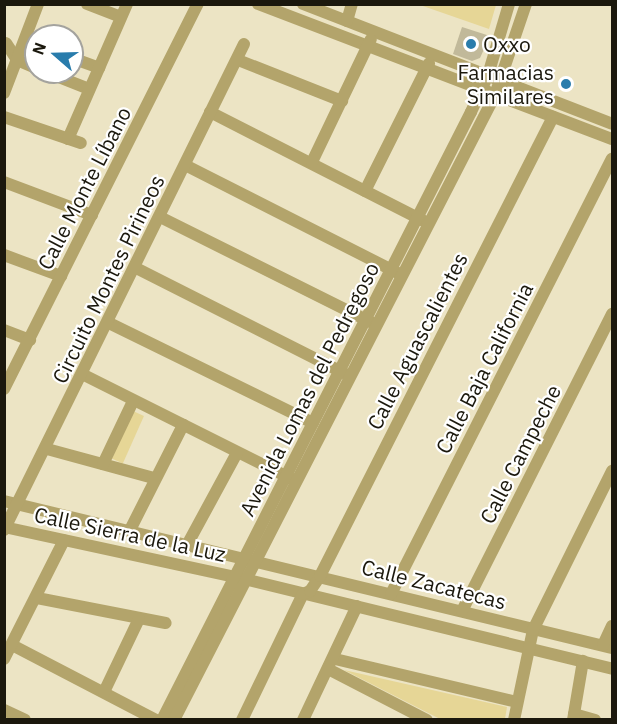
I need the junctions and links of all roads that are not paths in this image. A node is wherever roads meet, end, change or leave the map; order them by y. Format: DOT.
graph roads {
  1 [pos="38,4"];
  2 [pos="87,4"];
  3 [pos="127,4"];
  4 [pos="198,4"];
  5 [pos="258,4"];
  6 [pos="303,4"];
  7 [pos="352,4"];
  8 [pos="509,4"];
  9 [pos="526,4"];
  10 [pos="121,17"];
  11 [pos="347,21"];
  12 [pos="34,24"];
  13 [pos="375,32"];
  14 [pos="5,43"];
  15 [pos="24,43"];
  16 [pos="244,44"];
  17 [pos="368,47"];
  18 [pos="24,51"];
  19 [pos="433,55"];
  20 [pos="17,60"];
  21 [pos="238,60"];
  22 [pos="84,62"];
  23 [pos="24,63"];
  24 [pos="99,68"];
  25 [pos="426,69"];
  26 [pos="488,75"];
  27 [pos="502,80"];
  28 [pos="76,84"];
  29 [pos="89,89"];
  30 [pos="482,90"];
  31 [pos="4,93"];
  32 [pos="495,95"];
  33 [pos="342,101"];
  34 [pos="210,112"];
  35 [pos="4,117"];
  36 [pos="553,117"];
  37 [pos="612,124"];
  38 [pos="68,139"];
  39 [pos="612,139"];
  40 [pos="81,143"];
  41 [pos="612,159"];
  42 [pos="312,162"];
  43 [pos="185,165"];
  44 [pos="4,182"];
  45 [pos="365,191"];
  46 [pos="92,215"];
  47 [pos="160,217"];
  48 [pos="423,221"];
  49 [pos="4,255"];
  50 [pos="136,268"];
  51 [pos="397,272"];
  52 [pos="61,276"];
  53 [pos="612,314"];
  54 [pos="370,322"];
  55 [pos="109,323"];
  56 [pos="4,330"];
  57 [pos="30,340"];
  58 [pos="344,373"];
  59 [pos="84,375"];
  60 [pos="4,389"];
  61 [pos="133,400"];
  62 [pos="313,423"];
  63 [pos="183,425"];
  64 [pos="47,450"];
  65 [pos="237,453"];
  66 [pos="103,464"];
  67 [pos="612,471"];
  68 [pos="154,478"];
  69 [pos="291,478"];
  70 [pos="4,501"];
  71 [pos="10,520"];
  72 [pos="130,530"];
  73 [pos="64,540"];
  74 [pos="188,545"];
  75 [pos="250,562"];
  76 [pos="242,578"];
  77 [pos="312,586"];
  78 [pos="391,594"];
  79 [pos="37,597"];
  80 [pos="357,606"];
  81 [pos="462,611"];
  82 [pos="139,619"];
  83 [pos="166,623"];
  84 [pos="612,626"];
  85 [pos="530,639"];
  86 [pos="12,645"];
  87 [pos="608,647"];
  88 [pos="4,659"];
  89 [pos="583,662"];
  90 [pos="332,664"];
  91 [pos="612,669"];
  92 [pos="104,692"];
  93 [pos="517,702"];
  94 [pos="4,710"];
  95 [pos="573,717"];
  96 [pos="25,720"];
  97 [pos="156,720"];
  98 [pos="162,720"];
  99 [pos="174,720"];
  100 [pos="242,720"];
  101 [pos="303,720"];
  102 [pos="427,720"];
  103 [pos="514,720"];
  104 [pos="596,720"];
  1 -- 12 [label="street"];
  2 -- 10 [label="street"];
  3 -- 10 [label="street"];
  4 -- 46 [label="street, Calle Monte Líbano"];
  5 -- 17 [label="street"];
  6 -- 11 [label="street"];
  7 -- 11 [label="street"];
  8 -- 26 [label="street, Avenida Lomas del Pedregoso"];
  9 -- 27 [label="street, Avenida Lomas del Pedregoso"];
  10 -- 24 [label="street"];
  11 -- 13 [label="street"];
  13 -- 17 [label="street"];
  13 -- 19 [label="street"];
  14 -- 15 [label="street"];
  14 -- 20 [label="street"];
  16 -- 21 [label="street, Circuito Montes Pirineos"];
  17 -- 25 [label="street"];
  17 -- 33 [label="street"];
  18 -- 20 [label="street"];
  19 -- 25 [label="street"];
  19 -- 26 [label="street"];
  20 -- 23 [label="street"];
  20 -- 31 [label="street"];
  21 -- 33 [label="street"];
  21 -- 34 [label="street, Circuito Montes Pirineos"];
  22 -- 24 [label="street"];
  24 -- 29 [label="street"];
  25 -- 30 [label="street"];
  25 -- 45 [label="street"];
  26 -- 27 [label="street"];
  26 -- 30 [label="street, Avenida Lomas del Pedregoso"];
  27 -- 32 [label="street, Avenida Lomas del Pedregoso"];
  27 -- 37 [label="street"];
  28 -- 29 [label="street"];
  29 -- 38 [label="street"];
  30 -- 32 [label="street"];
  30 -- 48 [label="street, Avenida Lomas del Pedregoso"];
  32 -- 36 [label="street"];
  32 -- 48 [label="street, Avenida Lomas del Pedregoso"];
  33 -- 42 [label="street"];
  34 -- 42 [label="street"];
  34 -- 43 [label="street, Circuito Montes Pirineos"];
  35 -- 38 [label="street"];
  36 -- 39 [label="street"];
  36 -- 77 [label="street, Calle Aguascalientes"];
  38 -- 40 [label="street"];
  41 -- 78 [label="street, Calle Baja California"];
  42 -- 45 [label="street"];
  43 -- 47 [label="street, Circuito Montes Pirineos"];
  43 -- 51 [label="street"];
  44 -- 46 [label="street"];
  45 -- 48 [label="street"];
  46 -- 52 [label="street, Calle Monte Líbano"];
  47 -- 50 [label="street, Circuito Montes Pirineos"];
  47 -- 54 [label="street"];
  48 -- 51 [label="street, Avenida Lomas del Pedregoso"];
  49 -- 52 [label="street"];
  50 -- 55 [label="street, Circuito Montes Pirineos"];
  50 -- 58 [label="street"];
  51 -- 54 [label="street, Avenida Lomas del Pedregoso"];
  52 -- 57 [label="street, Calle Monte Líbano"];
  53 -- 81 [label="street, Calle Campeche"];
  54 -- 58 [label="street, Avenida Lomas del Pedregoso"];
  55 -- 59 [label="street, Circuito Montes Pirineos"];
  55 -- 62 [label="street"];
  56 -- 57 [label="street"];
  57 -- 60 [label="street, Calle Monte Líbano"];
  58 -- 62 [label="street, Avenida Lomas del Pedregoso"];
  58 -- 69 [label="street, Avenida Lomas del Pedregoso"];
  59 -- 61 [label="street"];
  59 -- 64 [label="street, Circuito Montes Pirineos"];
  61 -- 63 [label="street"];
  61 -- 66 [label="street"];
  62 -- 69 [label="street, Avenida Lomas del Pedregoso"];
  63 -- 65 [label="street"];
  63 -- 68 [label="street"];
  64 -- 66 [label="street"];
  64 -- 71 [label="street, Circuito Montes Pirineos"];
  65 -- 69 [label="street"];
  65 -- 74 [label="street"];
  66 -- 68 [label="street"];
  67 -- 85 [label="street"];
  68 -- 72 [label="street"];
  69 -- 75 [label="street, Avenida Lomas del Pedregoso"];
  70 -- 71 [label="street, Calle Sierra de la Luz"];
  71 -- 72 [label="street, Calle Sierra de la Luz"];
  71 -- 73 [label="street, Calle Sierra de la Luz"];
  72 -- 74 [label="street, Calle Sierra de la Luz"];
  73 -- 76 [label="street, Calle Sierra de la Luz"];
  73 -- 79 [label="street"];
  74 -- 75 [label="street, Calle Sierra de la Luz"];
  75 -- 76 [label="street, Avenida Lomas del Pedregoso"];
  75 -- 77 [label="street, Calle Zacatecas"];
  76 -- 77 [label="street, Calle Zacatecas"];
  76 -- 98 [label="street, Avenida Lomas del Pedregoso"];
  76 -- 99 [label="street, Avenida Lomas del Pedregoso"];
  77 -- 78 [label="street, Calle Zacatecas"];
  77 -- 80 [label="street, Calle Zacatecas"];
  77 -- 100 [label="street, Calle Aguascalientes"];
  78 -- 81 [label="street, Calle Zacatecas"];
  79 -- 82 [label="street"];
  79 -- 86 [label="street"];
  80 -- 85 [label="street, Calle Zacatecas"];
  80 -- 90 [label="street"];
  81 -- 85 [label="street, Calle Zacatecas"];
  82 -- 83 [label="street"];
  82 -- 92 [label="street"];
  84 -- 87 [label="street"];
  85 -- 87 [label="street, Calle Zacatecas"];
  85 -- 89 [label="street, Calle Zacatecas"];
  85 -- 93 [label="street"];
  86 -- 88 [label="street"];
  86 -- 92 [label="street"];
  89 -- 91 [label="street, Calle Zacatecas"];
  89 -- 95 [label="street"];
  90 -- 93 [label="street"];
  90 -- 101 [label="street"];
  90 -- 102 [label="street"];
  92 -- 97 [label="street"];
  93 -- 103 [label="street"];
  94 -- 96 [label="street"];
  95 -- 104 [label="street"];
}
